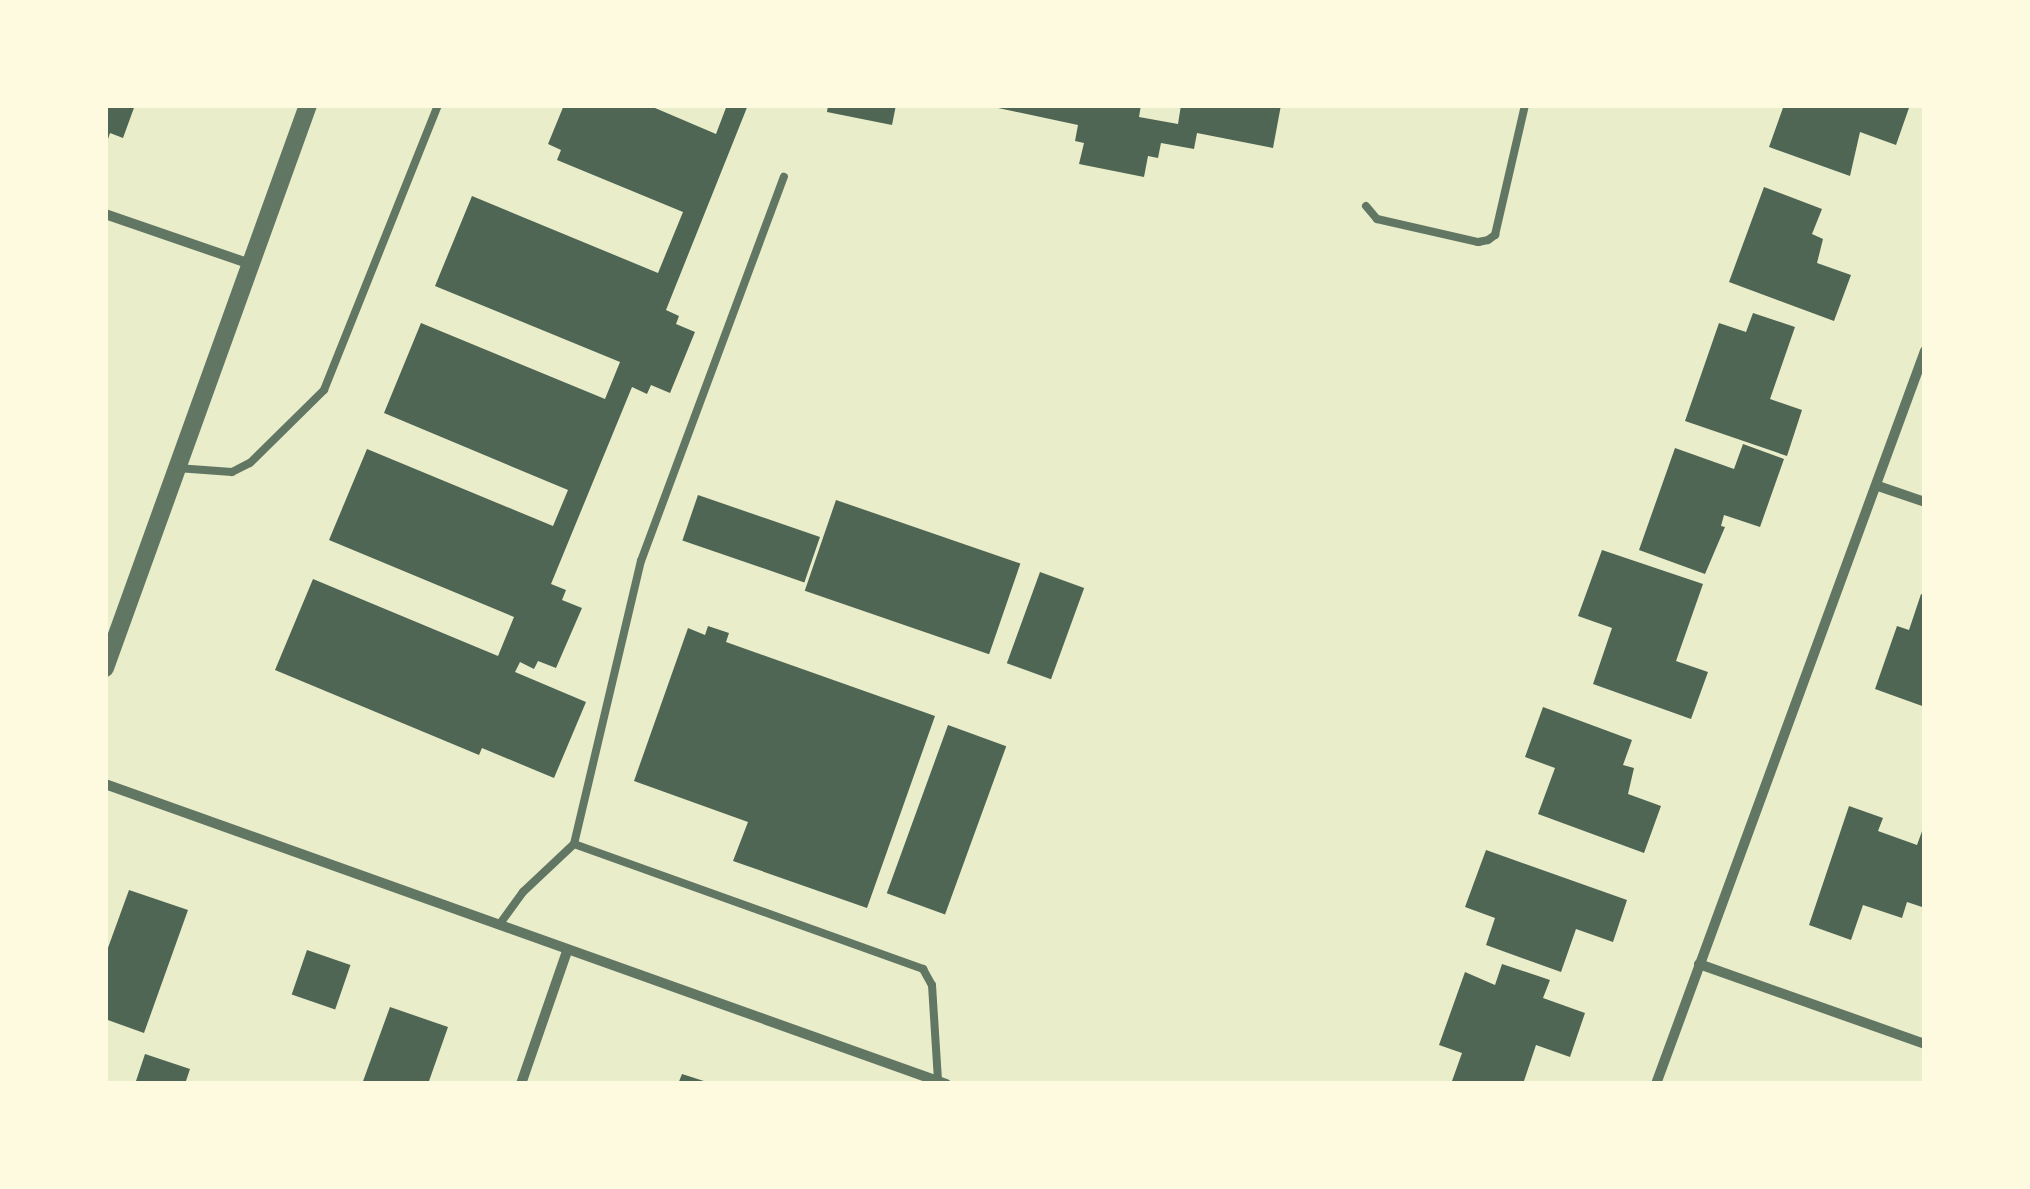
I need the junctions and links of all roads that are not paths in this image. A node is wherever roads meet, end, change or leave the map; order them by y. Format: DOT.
graph roads {
  1 [pos="308,105"];
  2 [pos="438,105"];
  3 [pos="1525,105"];
  4 [pos="784,177"];
  5 [pos="1366,206"];
  6 [pos="105,214"];
  7 [pos="250,264"];
  8 [pos="1925,351"];
  9 [pos="177,468"];
  10 [pos="1878,486"];
  11 [pos="1925,502"];
  12 [pos="105,668"];
  13 [pos="105,784"];
  14 [pos="574,844"];
  15 [pos="498,926"];
  16 [pos="567,952"];
  17 [pos="1698,964"];
  18 [pos="1925,1044"];
  19 [pos="942,1082"];
  20 [pos="521,1084"];
  21 [pos="1656,1084"];
  1 -- 7 [label="street"];
  2 -- 9 [label="lane"];
  3 -- 5 [label="lane"];
  4 -- 14 [label="lane"];
  6 -- 7 [label="street"];
  7 -- 9 [label="street"];
  8 -- 10 [label="street"];
  9 -- 12 [label="street"];
  10 -- 11 [label="street"];
  10 -- 17 [label="street"];
  13 -- 15 [label="street"];
  14 -- 15 [label="lane"];
  14 -- 19 [label="lane"];
  15 -- 16 [label="street"];
  16 -- 19 [label="street"];
  16 -- 20 [label="street"];
  17 -- 18 [label="street"];
  17 -- 21 [label="street"];
}
